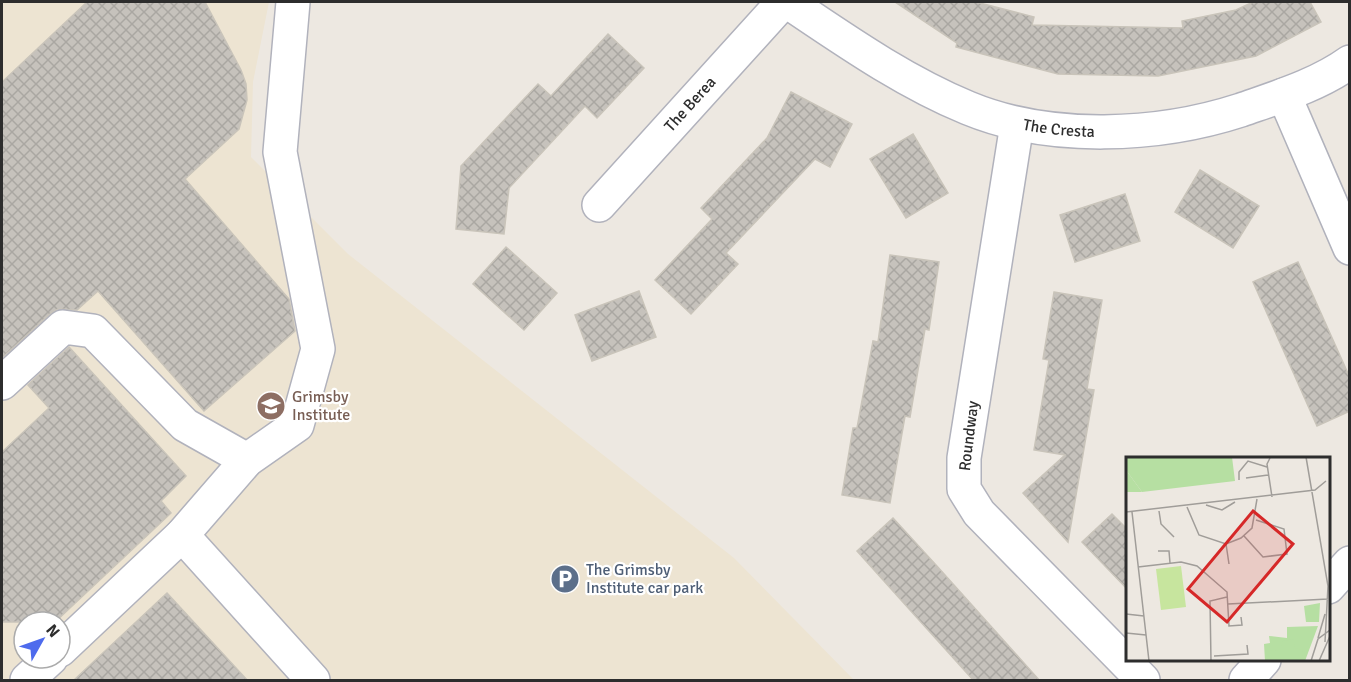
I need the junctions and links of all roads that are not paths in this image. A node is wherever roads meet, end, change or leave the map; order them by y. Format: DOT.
graph roads {
  1 [pos="293,2"];
  2 [pos="783,2"];
  3 [pos="788,2"];
  4 [pos="1350,62"];
  5 [pos="1284,95"];
  6 [pos="1017,124"];
  7 [pos="599,205"];
  8 [pos="1350,248"];
  9 [pos="2,383"];
  10 [pos="247,460"];
  11 [pos="182,535"];
  12 [pos="1350,563"];
  13 [pos="1330,586"];
  14 [pos="72,639"];
  15 [pos="1263,661"];
  16 [pos="38,670"];
  17 [pos="27,681"];
  18 [pos="313,681"];
  19 [pos="1143,681"];
  20 [pos="1246,681"];
  1 -- 10 [label="street"];
  2 -- 7 [label="street, The Berea"];
  3 -- 6 [label="street, The Cresta"];
  4 -- 5 [label="street, The Cresta"];
  5 -- 6 [label="street, The Cresta"];
  5 -- 8 [label="street"];
  6 -- 19 [label="street, Roundway"];
  9 -- 10 [label="street"];
  10 -- 11 [label="street"];
  11 -- 14 [label="street"];
  11 -- 18 [label="street"];
  12 -- 13 [label="street"];
  15 -- 20 [label="street"];
  16 -- 17 [label="street"];
}
